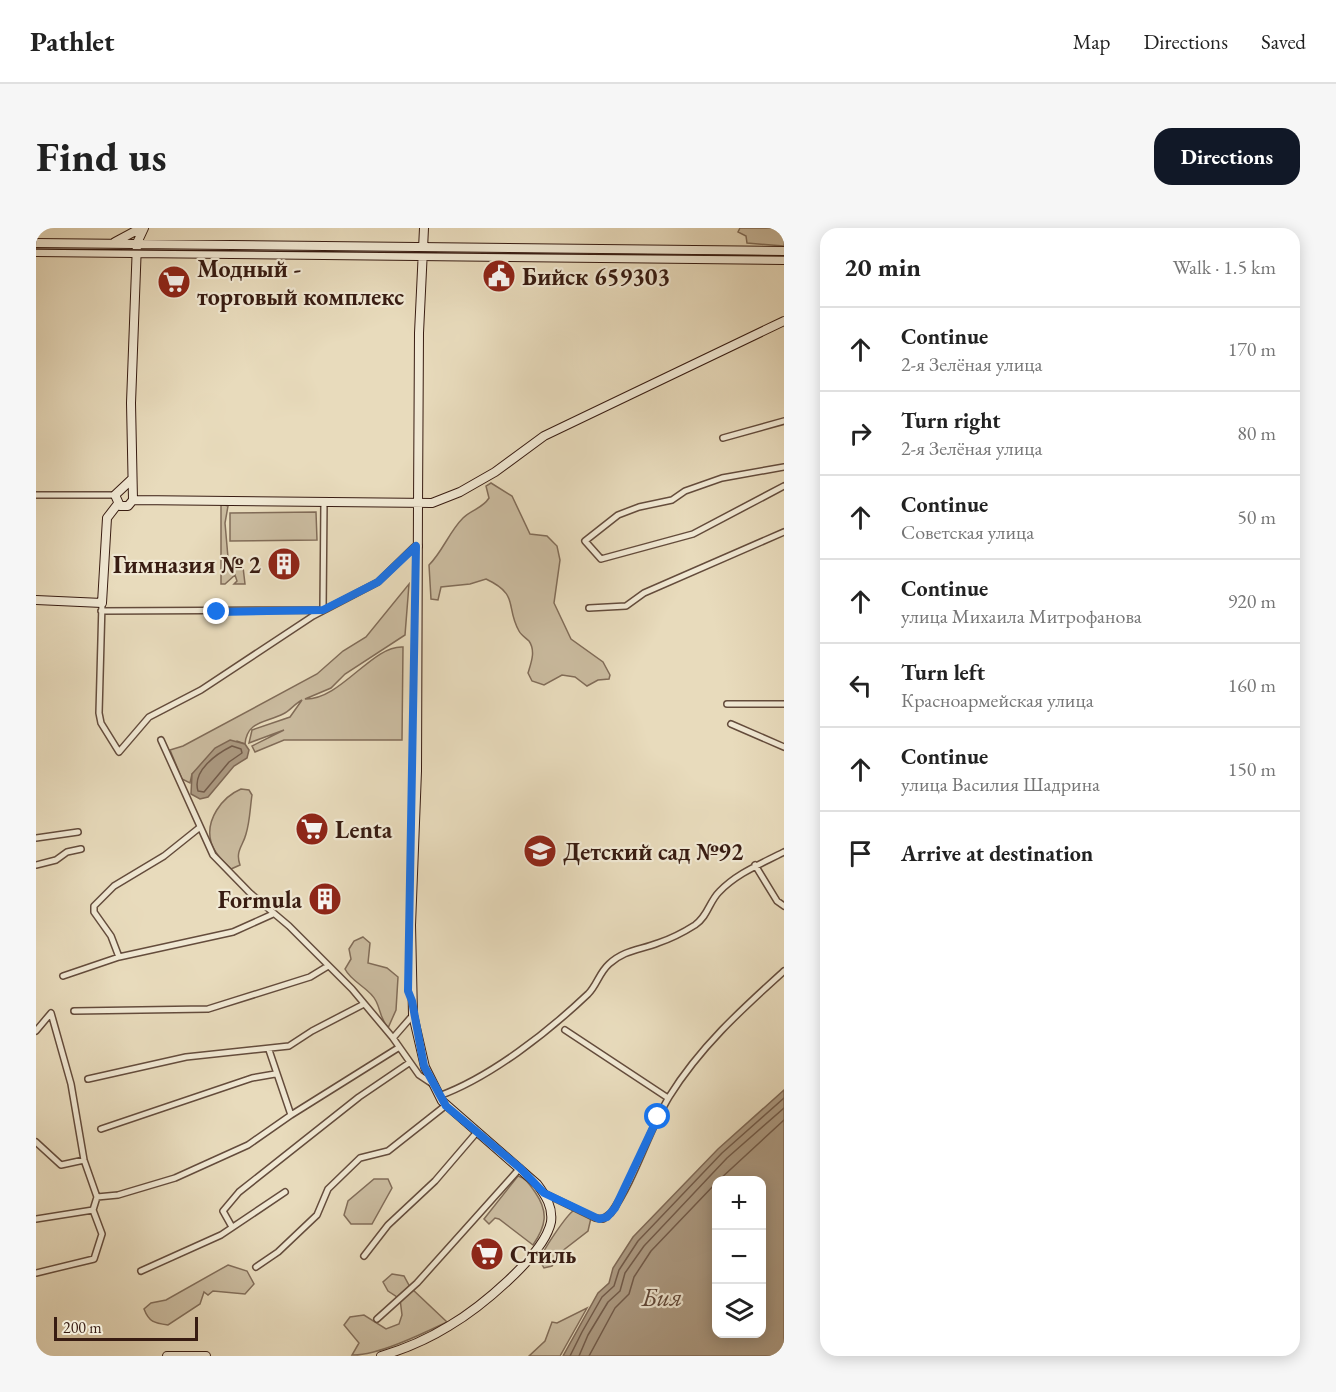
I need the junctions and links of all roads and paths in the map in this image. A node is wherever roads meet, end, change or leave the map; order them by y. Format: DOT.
graph roads {
  1 [pos="143,228"];
  2 [pos="425,228"];
  3 [pos="36,243"];
  4 [pos="111,243"];
  5 [pos="137,243"];
  6 [pos="727,250"];
  7 [pos="424,251"];
  8 [pos="784,251"];
  9 [pos="36,252"];
  10 [pos="137,254"];
  11 [pos="724,259"];
  12 [pos="784,260"];
  13 [pos="784,321"];
  14 [pos="784,422"];
  15 [pos="723,438"];
  16 [pos="784,467"];
  17 [pos="132,480"];
  18 [pos="784,486"];
  19 [pos="36,495"];
  20 [pos="117,497"];
  21 [pos="133,498"];
  22 [pos="324,502"];
  23 [pos="418,502"];
  24 [pos="433,502"];
  25 [pos="420,516"];
  26 [pos="784,532"];
  27 [pos="417,546"];
  28 [pos="36,600"];
  29 [pos="102,607"];
  30 [pos="589,608"];
  31 [pos="323,610"];
  32 [pos="727,704"];
  33 [pos="784,704"];
  34 [pos="731,724"];
  35 [pos="161,740"];
  36 [pos="784,747"];
  37 [pos="199,828"];
  38 [pos="78,832"];
  39 [pos="36,838"];
  40 [pos="81,849"];
  41 [pos="784,852"];
  42 [pos="36,865"];
  43 [pos="755,865"];
  44 [pos="784,906"];
  45 [pos="273,914"];
  46 [pos="119,957"];
  47 [pos="328,966"];
  48 [pos="784,971"];
  49 [pos="63,976"];
  50 [pos="364,1004"];
  51 [pos="74,1011"];
  52 [pos="413,1015"];
  53 [pos="566,1030"];
  54 [pos="36,1031"];
  55 [pos="393,1038"];
  56 [pos="398,1048"];
  57 [pos="269,1050"];
  58 [pos="409,1063"];
  59 [pos="275,1074"];
  60 [pos="88,1079"];
  61 [pos="431,1083"];
  62 [pos="439,1096"];
  63 [pos="668,1098"];
  64 [pos="446,1106"];
  65 [pos="291,1115"];
  66 [pos="101,1129"];
  67 [pos="477,1132"];
  68 [pos="36,1142"];
  69 [pos="84,1160"];
  70 [pos="520,1168"];
  71 [pos="285,1192"];
  72 [pos="544,1193"];
  73 [pos="98,1197"];
  74 [pos="93,1210"];
  75 [pos="36,1220"];
  76 [pos="232,1227"];
  77 [pos="364,1256"];
  78 [pos="256,1268"];
  79 [pos="141,1271"];
  80 [pos="36,1273"];
  81 [pos="377,1319"];
  82 [pos="167,1356"];
  83 [pos="206,1356"];
  84 [pos="381,1356"];
  1 -- 4 [label="main road"];
  1 -- 5 [label="main road"];
  2 -- 7 [label="main road"];
  3 -- 4 [label="main road"];
  4 -- 5 [label="main road"];
  5 -- 7 [label="main road"];
  5 -- 10 [label="main road"];
  6 -- 7 [label="main road"];
  6 -- 8 [label="main road"];
  6 -- 11 [label="main road"];
  7 -- 10 [label="main road"];
  7 -- 11 [label="main road"];
  7 -- 23 [label="main road"];
  9 -- 10 [label="main road"];
  10 -- 17 [label="main road"];
  11 -- 12 [label="main road"];
  13 -- 24 [label="main road"];
  14 -- 15 [label="street"];
  16 -- 18 [label="street"];
  17 -- 20 [label="main road"];
  17 -- 21 [label="main road"];
  19 -- 20 [label="street"];
  20 -- 21 [label="main road"];
  20 -- 21 [label="main road"];
  20 -- 29 [label="main road"];
  21 -- 22 [label="main road"];
  22 -- 23 [label="main road"];
  22 -- 31 [label="street"];
  23 -- 24 [label="main road"];
  23 -- 25 [label="main road"];
  23 -- 27 [label="main road"];
  24 -- 25 [label="main road"];
  25 -- 27 [label="main road"];
  26 -- 30 [label="street"];
  27 -- 31 [label="street"];
  27 -- 52 [label="main road"];
  28 -- 29 [label="main road"];
  29 -- 31 [label="street"];
  29 -- 31 [label="street"];
  32 -- 33 [label="street"];
  34 -- 36 [label="street"];
  35 -- 37 [label="street"];
  37 -- 45 [label="street"];
  37 -- 46 [label="street"];
  38 -- 39 [label="street"];
  40 -- 42 [label="street"];
  41 -- 43 [label="street"];
  43 -- 44 [label="street"];
  43 -- 62 [label="street"];
  45 -- 46 [label="street"];
  45 -- 47 [label="street"];
  46 -- 49 [label="street"];
  47 -- 50 [label="street"];
  47 -- 51 [label="street"];
  48 -- 63 [label="street"];
  50 -- 55 [label="street"];
  50 -- 57 [label="street"];
  52 -- 55 [label="street"];
  52 -- 61 [label="main road"];
  53 -- 63 [label="street"];
  54 -- 69 [label="street"];
  55 -- 56 [label="street"];
  56 -- 58 [label="street"];
  56 -- 65 [label="street"];
  57 -- 59 [label="street"];
  57 -- 60 [label="street"];
  58 -- 61 [label="street"];
  58 -- 76 [label="street"];
  59 -- 65 [label="street"];
  59 -- 66 [label="street"];
  61 -- 62 [label="main road"];
  62 -- 64 [label="main road"];
  63 -- 72 [label="street"];
  64 -- 67 [label="main road"];
  64 -- 78 [label="street"];
  65 -- 73 [label="street"];
  67 -- 70 [label="main road"];
  67 -- 77 [label="street"];
  68 -- 69 [label="street"];
  69 -- 73 [label="street"];
  70 -- 72 [label="main road"];
  70 -- 81 [label="street"];
  71 -- 76 [label="street"];
  72 -- 84 [label="main road"];
  73 -- 74 [label="street"];
  74 -- 75 [label="street"];
  74 -- 80 [label="street"];
  76 -- 79 [label="street"];
  82 -- 83 [label="main road"];
}
